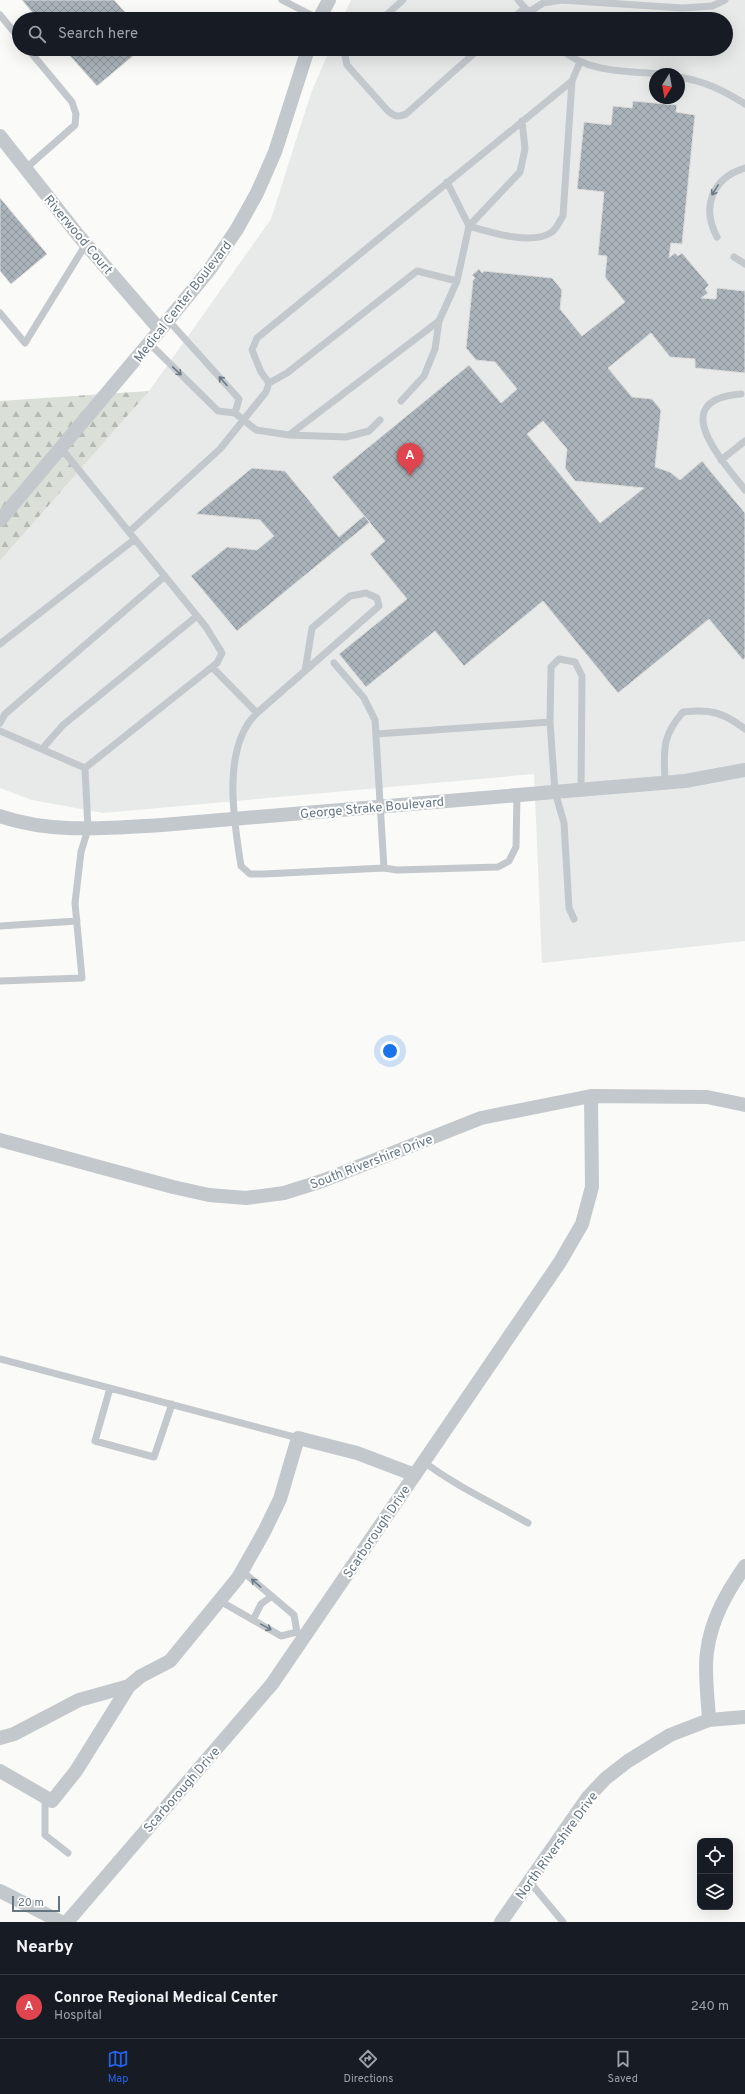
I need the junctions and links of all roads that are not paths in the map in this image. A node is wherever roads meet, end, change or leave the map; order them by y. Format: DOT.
graph roads {
  1 [pos="282,0"];
  2 [pos="328,0"];
  3 [pos="403,0"];
  4 [pos="518,0"];
  5 [pos="725,0"];
  6 [pos="527,10"];
  7 [pos="305,12"];
  8 [pos="322,12"];
  9 [pos="390,12"];
  10 [pos="524,12"];
  11 [pos="0,15"];
  12 [pos="12,30"];
  13 [pos="34,56"];
  14 [pos="306,56"];
  15 [pos="345,56"];
  16 [pos="471,56"];
  17 [pos="571,56"];
  18 [pos="580,62"];
  19 [pos="649,73"];
  20 [pos="685,78"];
  21 [pos="572,81"];
  22 [pos="745,104"];
  23 [pos="522,121"];
  24 [pos="0,136"];
  25 [pos="745,168"];
  26 [pos="25,169"];
  27 [pos="447,182"];
  28 [pos="469,226"];
  29 [pos="717,237"];
  30 [pos="86,244"];
  31 [pos="734,257"];
  32 [pos="745,264"];
  33 [pos="457,281"];
  34 [pos="0,313"];
  35 [pos="439,321"];
  36 [pos="164,325"];
  37 [pos="149,343"];
  38 [pos="269,383"];
  39 [pos="741,394"];
  40 [pos="401,401"];
  41 [pos="235,413"];
  42 [pos="380,420"];
  43 [pos="243,421"];
  44 [pos="289,435"];
  45 [pos="745,441"];
  46 [pos="61,448"];
  47 [pos="721,460"];
  48 [pos="745,490"];
  49 [pos="0,520"];
  50 [pos="129,532"];
  51 [pos="135,539"];
  52 [pos="165,576"];
  53 [pos="197,616"];
  54 [pos="0,644"];
  55 [pos="334,663"];
  56 [pos="212,667"];
  57 [pos="305,671"];
  58 [pos="257,713"];
  59 [pos="550,722"];
  60 [pos="0,723"];
  61 [pos="745,729"];
  62 [pos="0,731"];
  63 [pos="376,734"];
  64 [pos="42,749"];
  65 [pos="85,768"];
  66 [pos="745,770"];
  67 [pos="665,782"];
  68 [pos="582,789"];
  69 [pos="554,792"];
  70 [pos="517,795"];
  71 [pos="381,806"];
  72 [pos="0,816"];
  73 [pos="234,819"];
  74 [pos="88,829"];
  75 [pos="384,868"];
  76 [pos="574,919"];
  77 [pos="77,921"];
  78 [pos="0,926"];
  79 [pos="0,981"];
  80 [pos="591,1096"];
  81 [pos="745,1105"];
  82 [pos="0,1140"];
  83 [pos="0,1359"];
  84 [pos="110,1388"];
  85 [pos="172,1404"];
  86 [pos="298,1438"];
  87 [pos="424,1462"];
  88 [pos="415,1475"];
  89 [pos="528,1523"];
  90 [pos="745,1566"];
  91 [pos="242,1571"];
  92 [pos="272,1596"];
  93 [pos="220,1601"];
  94 [pos="254,1620"];
  95 [pos="301,1634"];
  96 [pos="128,1686"];
  97 [pos="745,1716"];
  98 [pos="709,1720"];
  99 [pos="0,1738"];
  100 [pos="0,1771"];
  101 [pos="45,1797"];
  102 [pos="68,1853"];
  103 [pos="529,1881"];
  104 [pos="0,1891"];
  105 [pos="61,1922"];
  106 [pos="68,1922"];
  107 [pos="500,1922"];
  108 [pos="563,1922"];
  1 -- 7 [label="lane"];
  2 -- 8 [label="street"];
  3 -- 9 [label="lane"];
  4 -- 6 [label="lane"];
  5 -- 6 [label="lane"];
  6 -- 10 [label="lane"];
  11 -- 12 [label="lane"];
  13 -- 26 [label="lane"];
  14 -- 36 [label="street, Medical Center Boulevard"];
  15 -- 16 [label="lane"];
  17 -- 18 [label="lane"];
  18 -- 19 [label="lane"];
  18 -- 21 [label="lane"];
  20 -- 22 [label="lane"];
  21 -- 23 [label="lane"];
  21 -- 28 [label="lane"];
  23 -- 27 [label="lane"];
  23 -- 28 [label="lane"];
  24 -- 26 [label="street, Riverwood Court"];
  25 -- 29 [label="lane, one-way"];
  26 -- 30 [label="street, Riverwood Court"];
  27 -- 28 [label="lane"];
  27 -- 38 [label="lane"];
  28 -- 33 [label="lane"];
  30 -- 34 [label="lane"];
  30 -- 36 [label="street, Riverwood Court"];
  31 -- 32 [label="lane"];
  33 -- 35 [label="lane"];
  33 -- 38 [label="lane"];
  35 -- 40 [label="lane"];
  35 -- 44 [label="lane"];
  36 -- 37 [label="street, Medical Center Boulevard"];
  41 -- 36 [label="lane, one-way"];
  37 -- 41 [label="lane, one-way"];
  37 -- 46 [label="street, Medical Center Boulevard"];
  38 -- 43 [label="lane"];
  39 -- 47 [label="lane"];
  41 -- 43 [label="lane"];
  42 -- 44 [label="lane"];
  43 -- 44 [label="lane"];
  43 -- 50 [label="lane"];
  45 -- 47 [label="lane"];
  46 -- 49 [label="street, Medical Center Boulevard"];
  46 -- 50 [label="lane"];
  47 -- 48 [label="lane"];
  50 -- 51 [label="lane"];
  51 -- 52 [label="lane"];
  51 -- 54 [label="lane"];
  52 -- 53 [label="lane"];
  52 -- 60 [label="lane"];
  53 -- 56 [label="lane"];
  53 -- 64 [label="lane"];
  55 -- 63 [label="lane"];
  56 -- 58 [label="lane"];
  56 -- 65 [label="lane"];
  57 -- 57 [label="lane"];
  57 -- 58 [label="lane"];
  58 -- 73 [label="lane"];
  59 -- 63 [label="lane"];
  59 -- 68 [label="lane"];
  59 -- 69 [label="lane"];
  61 -- 67 [label="lane"];
  62 -- 64 [label="lane"];
  63 -- 71 [label="lane"];
  64 -- 65 [label="lane"];
  65 -- 74 [label="lane"];
  66 -- 67 [label="street, George Strake Boulevard"];
  67 -- 68 [label="street, George Strake Boulevard"];
  68 -- 69 [label="street, George Strake Boulevard"];
  69 -- 70 [label="street, George Strake Boulevard"];
  69 -- 76 [label="lane"];
  70 -- 71 [label="street, George Strake Boulevard"];
  70 -- 75 [label="lane"];
  71 -- 73 [label="street, George Strake Boulevard"];
  71 -- 75 [label="lane"];
  72 -- 74 [label="street, George Strake Boulevard"];
  73 -- 74 [label="street, George Strake Boulevard"];
  73 -- 75 [label="lane"];
  74 -- 77 [label="lane"];
  77 -- 78 [label="lane"];
  77 -- 79 [label="lane"];
  80 -- 81 [label="street, South Rivershire Drive"];
  80 -- 82 [label="street, South Rivershire Drive"];
  80 -- 87 [label="street, Scarborough Drive"];
  83 -- 84 [label="lane"];
  84 -- 85 [label="lane"];
  84 -- 85 [label="lane"];
  85 -- 86 [label="lane"];
  86 -- 88 [label="street"];
  86 -- 91 [label="street"];
  87 -- 88 [label="street, Scarborough Drive"];
  87 -- 89 [label="lane"];
  88 -- 95 [label="street, Scarborough Drive"];
  90 -- 98 [label="street"];
  92 -- 91 [label="lane, one-way"];
  91 -- 93 [label="street"];
  92 -- 94 [label="lane"];
  92 -- 95 [label="lane"];
  93 -- 94 [label="lane"];
  93 -- 96 [label="street"];
  94 -- 95 [label="lane, one-way"];
  95 -- 106 [label="street, Scarborough Drive"];
  96 -- 99 [label="street"];
  96 -- 101 [label="street"];
  97 -- 98 [label="street, North Rivershire Drive"];
  98 -- 103 [label="street, North Rivershire Drive"];
  100 -- 101 [label="street"];
  101 -- 102 [label="lane"];
  103 -- 107 [label="street, North Rivershire Drive"];
  103 -- 108 [label="lane"];
  104 -- 105 [label="street"];
}
